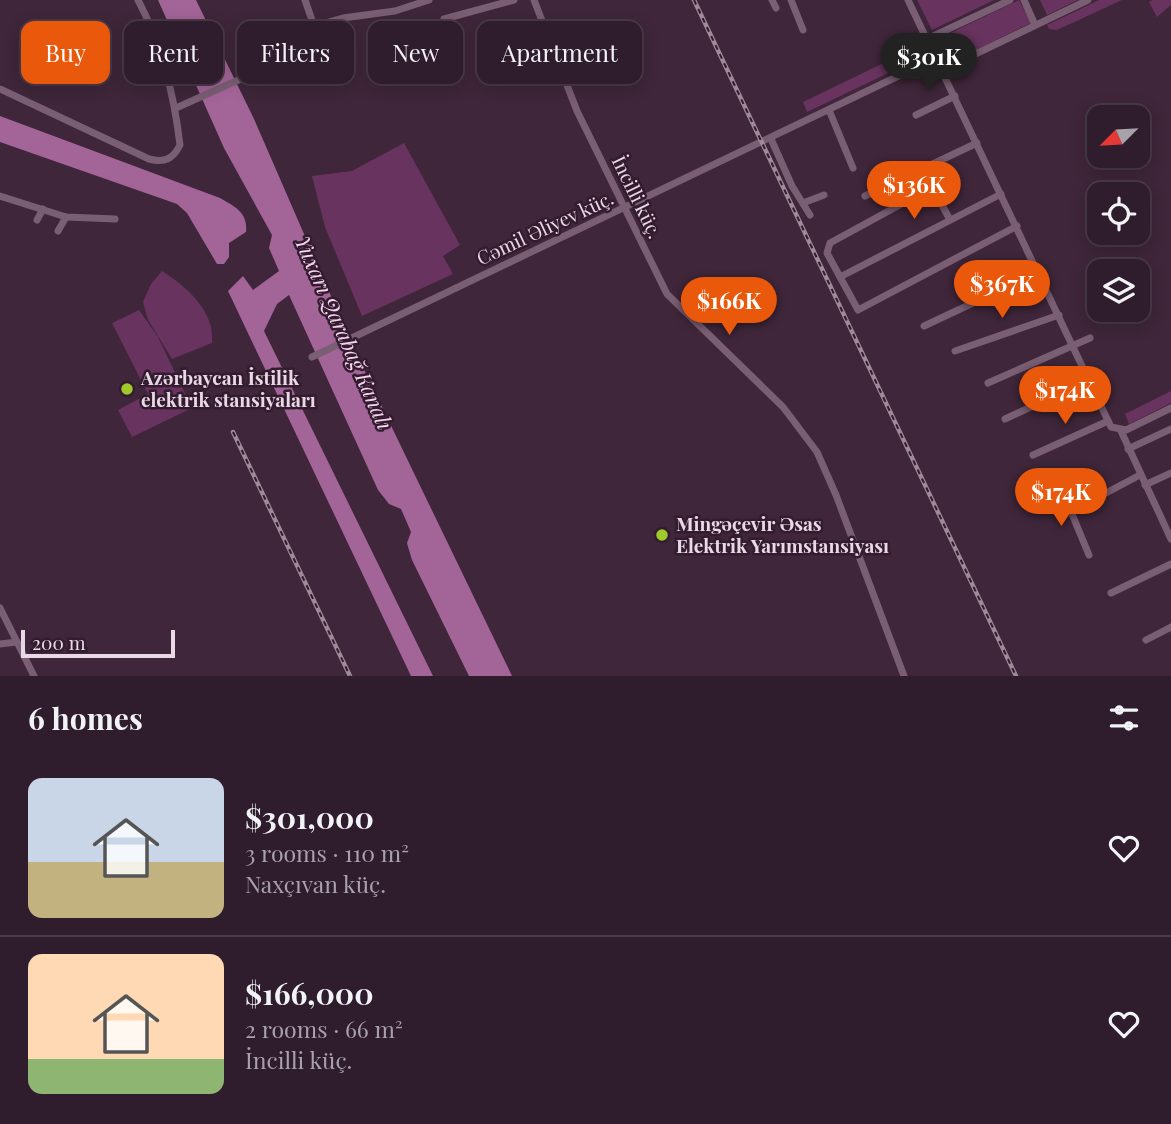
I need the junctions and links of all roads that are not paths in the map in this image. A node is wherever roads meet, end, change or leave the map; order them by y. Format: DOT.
graph roads {
  1 [pos="138,0"];
  2 [pos="305,0"];
  3 [pos="429,0"];
  4 [pos="514,0"];
  5 [pos="534,0"];
  6 [pos="791,0"];
  7 [pos="908,0"];
  8 [pos="1010,0"];
  9 [pos="1024,0"];
  10 [pos="1088,0"];
  11 [pos="444,19"];
  12 [pos="312,21"];
  13 [pos="332,21"];
  14 [pos="1035,25"];
  15 [pos="803,30"];
  16 [pos="927,39"];
  17 [pos="936,58"];
  18 [pos="942,70"];
  19 [pos="237,81"];
  20 [pos="0,89"];
  21 [pos="955,96"];
  22 [pos="176,107"];
  23 [pos="829,110"];
  24 [pos="916,115"];
  25 [pos="771,139"];
  26 [pos="977,143"];
  27 [pos="853,168"];
  28 [pos="1001,194"];
  29 [pos="824,195"];
  30 [pos="0,196"];
  31 [pos="866,196"];
  32 [pos="803,204"];
  33 [pos="625,207"];
  34 [pos="43,209"];
  35 [pos="810,215"];
  36 [pos="66,216"];
  37 [pos="949,218"];
  38 [pos="115,219"];
  39 [pos="37,220"];
  40 [pos="1017,226"];
  41 [pos="58,231"];
  42 [pos="1039,272"];
  43 [pos="840,277"];
  44 [pos="1059,315"];
  45 [pos="925,326"];
  46 [pos="1090,338"];
  47 [pos="1073,346"];
  48 [pos="955,351"];
  49 [pos="312,357"];
  50 [pos="1089,380"];
  51 [pos="988,383"];
  52 [pos="1171,408"];
  53 [pos="1005,419"];
  54 [pos="1108,421"];
  55 [pos="1171,429"];
  56 [pos="1118,430"];
  57 [pos="1128,449"];
  58 [pos="1033,454"];
  59 [pos="1171,473"];
  60 [pos="1140,475"];
  61 [pos="1145,485"];
  62 [pos="1062,490"];
  63 [pos="1070,512"];
  64 [pos="1171,515"];
  65 [pos="1162,520"];
  66 [pos="1171,539"];
  67 [pos="1089,555"];
  68 [pos="1171,564"];
  69 [pos="1111,593"];
  70 [pos="0,608"];
  71 [pos="1171,627"];
  72 [pos="1146,640"];
  73 [pos="17,642"];
  74 [pos="0,644"];
  75 [pos="34,676"];
  76 [pos="904,676"];
  1 -- 22 [label="street"];
  2 -- 12 [label="street"];
  3 -- 13 [label="street"];
  4 -- 11 [label="street"];
  5 -- 33 [label="street, İncilli küç."];
  6 -- 15 [label="street"];
  7 -- 16 [label="street"];
  8 -- 16 [label="street"];
  9 -- 14 [label="street"];
  10 -- 14 [label="street"];
  14 -- 18 [label="street"];
  16 -- 17 [label="street"];
  17 -- 18 [label="street"];
  17 -- 23 [label="street, Cəmil Əliyev küç."];
  18 -- 21 [label="street"];
  19 -- 22 [label="street"];
  20 -- 22 [label="street"];
  21 -- 24 [label="street"];
  21 -- 26 [label="street"];
  23 -- 25 [label="street, Cəmil Əliyev küç."];
  23 -- 27 [label="street"];
  25 -- 32 [label="street"];
  25 -- 33 [label="street, Cəmil Əliyev küç."];
  26 -- 28 [label="street"];
  26 -- 31 [label="street"];
  28 -- 37 [label="street"];
  28 -- 40 [label="street"];
  29 -- 32 [label="street"];
  30 -- 34 [label="street"];
  32 -- 35 [label="street"];
  33 -- 49 [label="street, Cəmil Əliyev küç."];
  33 -- 76 [label="street, İncilli küç."];
  34 -- 36 [label="street"];
  34 -- 39 [label="street"];
  36 -- 38 [label="street"];
  36 -- 41 [label="street"];
  37 -- 43 [label="street"];
  37 -- 43 [label="street"];
  40 -- 42 [label="street"];
  40 -- 43 [label="street"];
  42 -- 44 [label="street"];
  42 -- 45 [label="street"];
  44 -- 47 [label="street"];
  44 -- 48 [label="street"];
  46 -- 47 [label="street"];
  47 -- 50 [label="street"];
  47 -- 51 [label="street"];
  50 -- 53 [label="street"];
  50 -- 54 [label="street"];
  52 -- 56 [label="street"];
  54 -- 56 [label="street"];
  54 -- 58 [label="street"];
  55 -- 57 [label="street"];
  56 -- 57 [label="street"];
  57 -- 60 [label="street"];
  59 -- 61 [label="street"];
  60 -- 61 [label="street"];
  60 -- 63 [label="street"];
  61 -- 65 [label="street"];
  62 -- 63 [label="street"];
  63 -- 67 [label="street"];
  64 -- 65 [label="street"];
  65 -- 66 [label="street"];
  68 -- 69 [label="street"];
  70 -- 73 [label="street"];
  71 -- 72 [label="street"];
  73 -- 74 [label="street"];
  73 -- 75 [label="street"];
}
